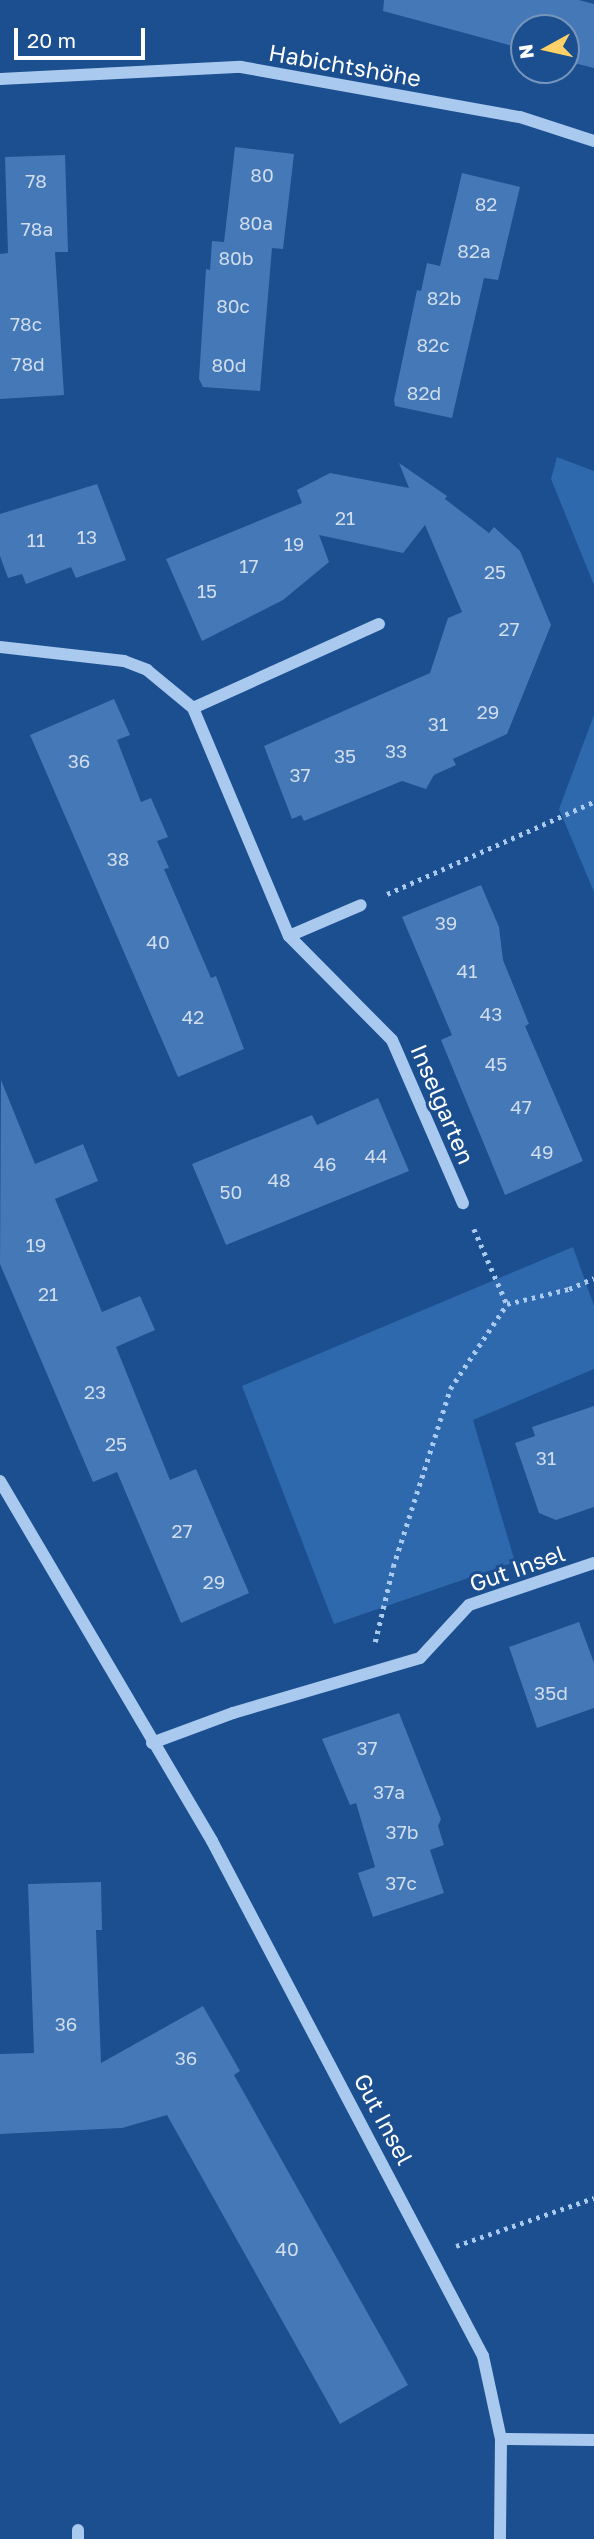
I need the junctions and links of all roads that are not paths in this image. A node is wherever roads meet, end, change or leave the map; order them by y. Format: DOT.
graph roads {
  1 [pos="0,79"];
  2 [pos="594,141"];
  3 [pos="379,624"];
  4 [pos="0,647"];
  5 [pos="192,708"];
  6 [pos="361,905"];
  7 [pos="289,936"];
  8 [pos="463,1203"];
  9 [pos="0,1481"];
  10 [pos="594,1563"];
  11 [pos="152,1743"];
  12 [pos="501,2439"];
  13 [pos="594,2440"];
  14 [pos="500,2539"];
  1 -- 2 [label="street, Habichtshöhe"];
  3 -- 5 [label="street"];
  4 -- 5 [label="street, Inselgarten"];
  5 -- 7 [label="street, Inselgarten"];
  6 -- 7 [label="street"];
  7 -- 8 [label="street, Inselgarten"];
  9 -- 11 [label="street, Gut Insel"];
  10 -- 11 [label="street, Gut Insel"];
  11 -- 12 [label="street, Gut Insel"];
  12 -- 13 [label="street"];
  12 -- 14 [label="street, Gut Insel"];
}
